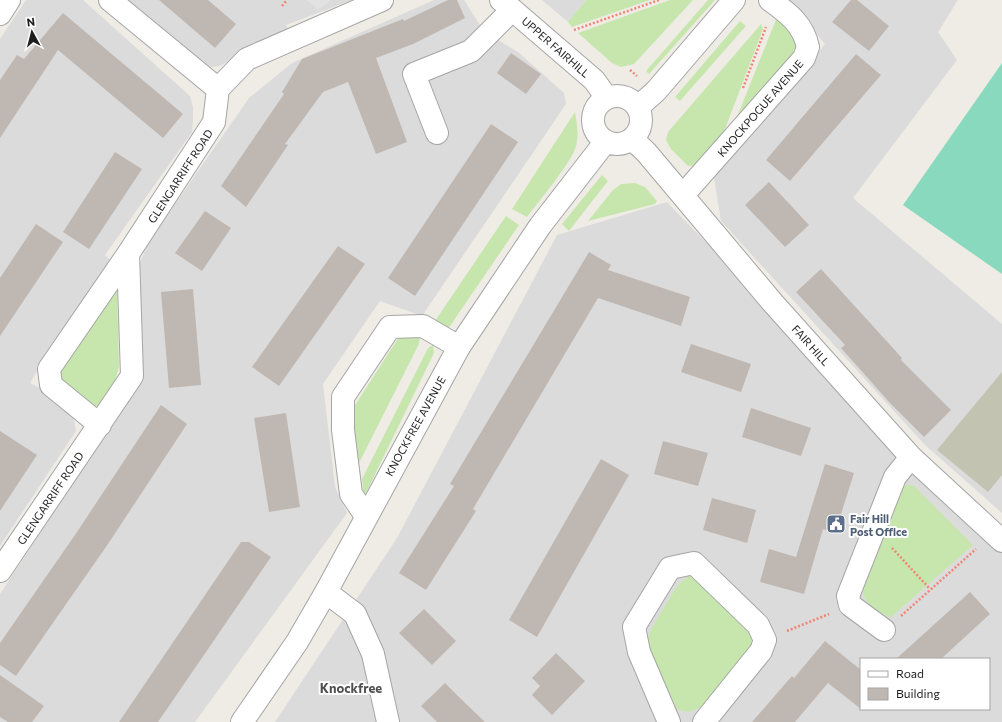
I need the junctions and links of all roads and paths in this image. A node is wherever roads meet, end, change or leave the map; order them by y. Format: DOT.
graph roads {
  1 [pos="9,0"];
  2 [pos="110,0"];
  3 [pos="287,0"];
  4 [pos="382,0"];
  5 [pos="659,0"];
  6 [pos="734,0"];
  7 [pos="773,3"];
  8 [pos="506,5"];
  9 [pos="282,6"];
  10 [pos="0,14"];
  11 [pos="572,31"];
  12 [pos="218,89"];
  13 [pos="741,95"];
  14 [pos="607,98"];
  15 [pos="638,107"];
  16 [pos="437,132"];
  17 [pos="632,139"];
  18 [pos="606,141"];
  19 [pos="683,196"];
  20 [pos="128,254"];
  21 [pos="459,347"];
  22 [pos="100,425"];
  23 [pos="911,457"];
  24 [pos="366,516"];
  25 [pos="874,528"];
  26 [pos="998,537"];
  27 [pos="0,572"];
  28 [pos="930,589"];
  29 [pos="326,592"];
  30 [pos="850,605"];
  31 [pos="884,630"];
  32 [pos="765,640"];
  33 [pos="249,719"];
  34 [pos="388,722"];
  35 [pos="669,722"];
  36 [pos="704,722"];
  1 -- 10 [label="street"];
  2 -- 12 [label="street"];
  3 -- 9 [label="path"];
  4 -- 12 [label="street"];
  5 -- 11 [label="path"];
  6 -- 15 [label="street"];
  7 -- 13 [label="path"];
  7 -- 19 [label="street, KNOCKPOGUE AVENUE"];
  8 -- 14 [label="street, UPPER FAIRHILL"];
  8 -- 16 [label="street"];
  12 -- 20 [label="street, GLENGARRIFF ROAD"];
  14 -- 15 [label="street"];
  14 -- 18 [label="street"];
  15 -- 17 [label="street"];
  17 -- 18 [label="street"];
  17 -- 19 [label="street, FAIR HILL"];
  18 -- 21 [label="street, KNOCKFREE AVENUE"];
  19 -- 23 [label="street, FAIR HILL"];
  20 -- 22 [label="street, GLENGARRIFF ROAD"];
  20 -- 22 [label="street, GLENGARRIFF ROAD"];
  21 -- 24 [label="street, KNOCKFREE AVENUE"];
  21 -- 24 [label="street"];
  22 -- 27 [label="street, GLENGARRIFF ROAD"];
  23 -- 25 [label="street"];
  23 -- 26 [label="street, FAIR HILL"];
  24 -- 29 [label="street, KNOCKFREE AVENUE"];
  25 -- 28 [label="path"];
  25 -- 30 [label="street"];
  26 -- 28 [label="path"];
  28 -- 31 [label="path"];
  29 -- 33 [label="street, KNOCKFREE AVENUE"];
  29 -- 34 [label="street"];
  30 -- 31 [label="street"];
  30 -- 32 [label="path"];
  32 -- 35 [label="street"];
  32 -- 36 [label="street"];
}
